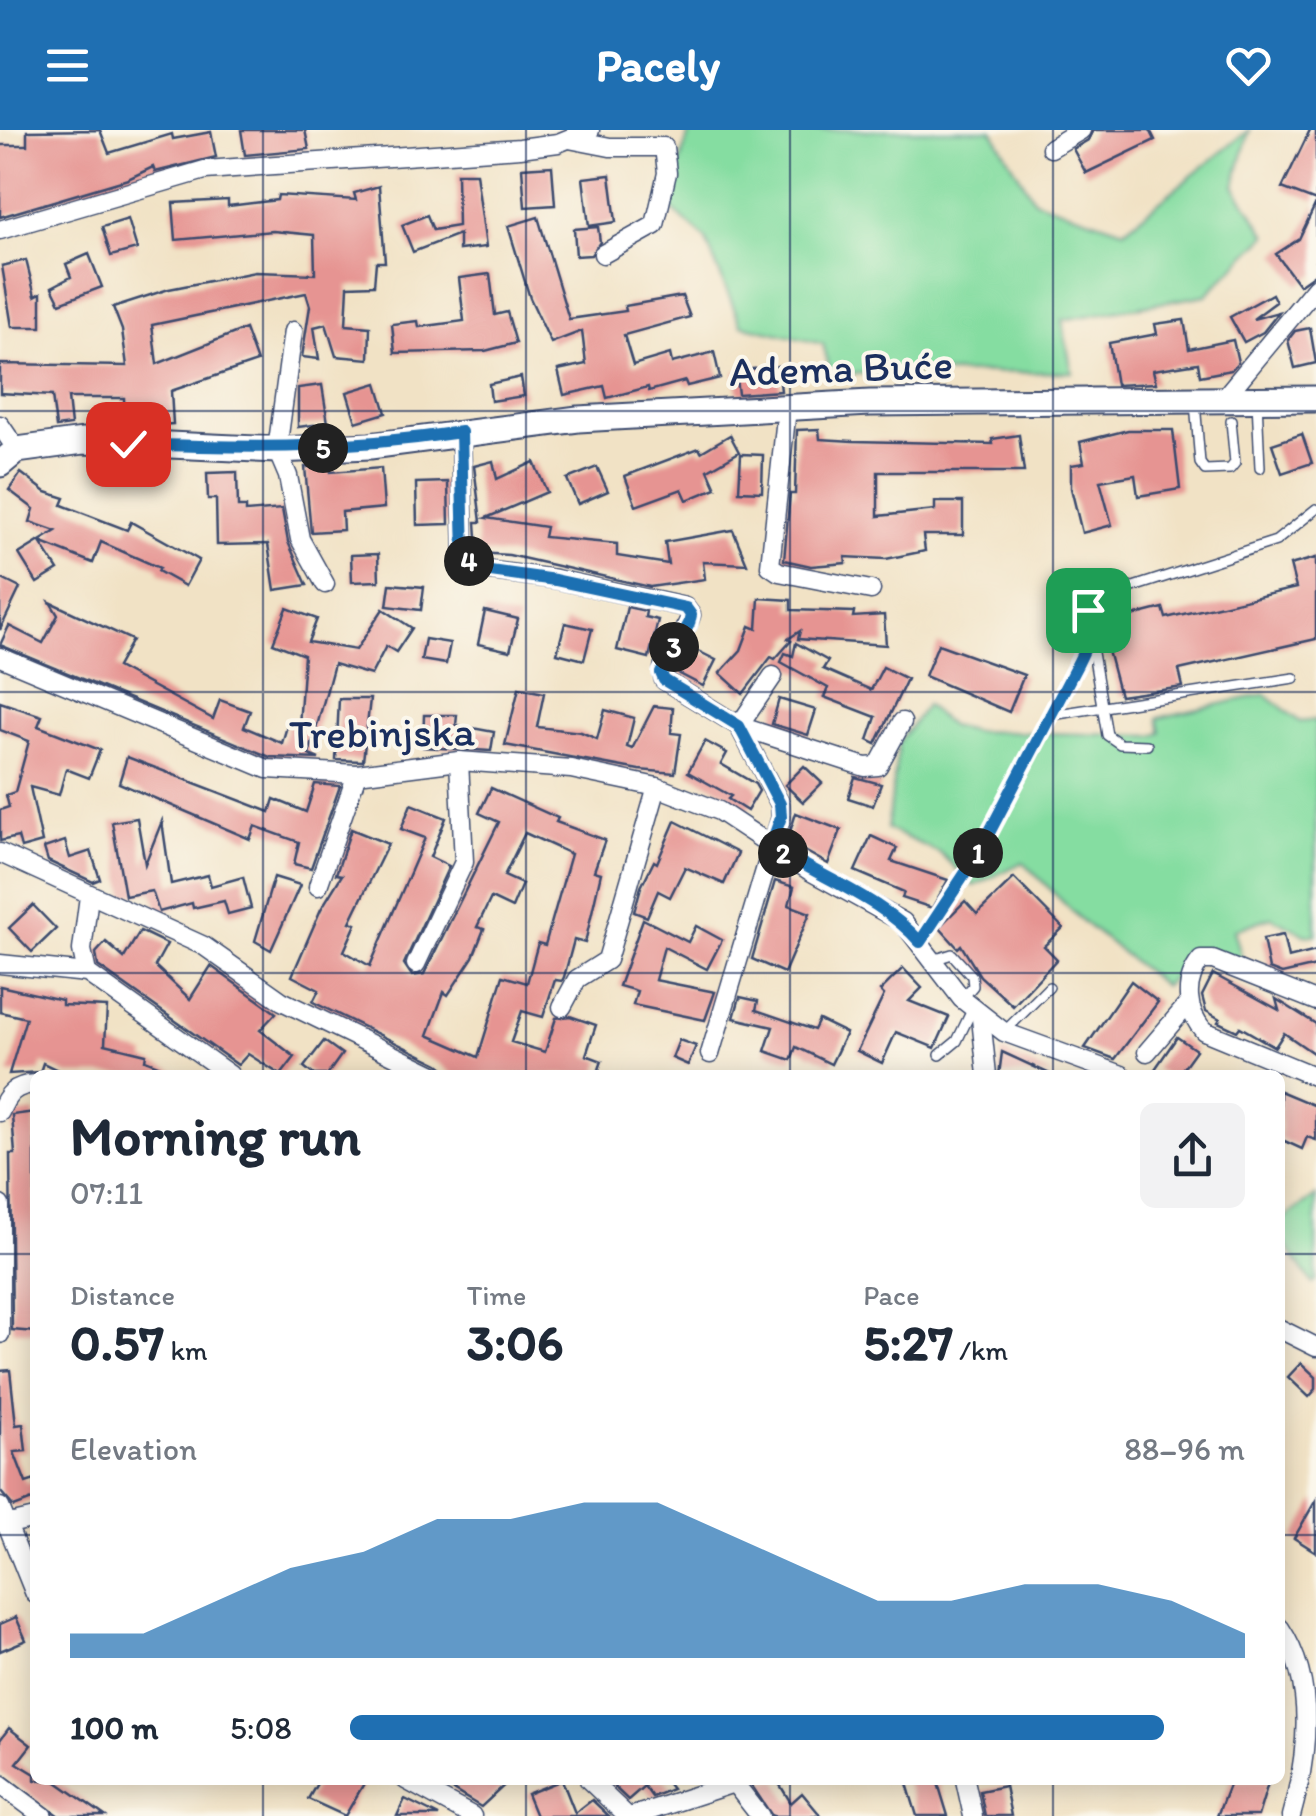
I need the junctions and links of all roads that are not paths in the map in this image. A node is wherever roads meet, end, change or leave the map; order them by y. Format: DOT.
graph roads {
  1 [pos="590,130"];
  2 [pos="1081,130"];
  3 [pos="568,139"];
  4 [pos="1051,148"];
  5 [pos="0,230"];
  6 [pos="603,254"];
  7 [pos="1316,288"];
  8 [pos="293,331"];
  9 [pos="1257,398"];
  10 [pos="1195,399"];
  11 [pos="1316,399"];
  12 [pos="787,408"];
  13 [pos="1228,410"];
  14 [pos="0,424"];
  15 [pos="461,432"];
  16 [pos="276,450"];
  17 [pos="8,457"];
  18 [pos="1260,468"];
  19 [pos="1316,510"];
  20 [pos="325,584"];
  21 [pos="872,590"];
  22 [pos="1090,638"];
  23 [pos="0,657"];
  24 [pos="774,676"];
  25 [pos="1294,678"];
  26 [pos="1104,710"];
  27 [pos="1052,715"];
  28 [pos="902,722"];
  29 [pos="739,726"];
  30 [pos="1147,746"];
  31 [pos="459,761"];
  32 [pos="357,774"];
  33 [pos="657,786"];
  34 [pos="771,845"];
  35 [pos="0,852"];
  36 [pos="318,886"];
  37 [pos="90,896"];
  38 [pos="920,942"];
  39 [pos="0,964"];
  40 [pos="416,964"];
  41 [pos="87,973"];
  42 [pos="1049,987"];
  43 [pos="1316,1000"];
  44 [pos="1189,1003"];
  45 [pos="562,1007"];
  46 [pos="972,1009"];
  47 [pos="1004,1032"];
  48 [pos="1147,1052"];
  49 [pos="710,1054"];
  50 [pos="940,1055"];
  51 [pos="223,1070"];
  52 [pos="424,1070"];
  53 [pos="986,1070"];
  54 [pos="1108,1070"];
  55 [pos="1316,1078"];
  56 [pos="30,1084"];
  57 [pos="0,1112"];
  58 [pos="0,1205"];
  59 [pos="1285,1332"];
  60 [pos="0,1334"];
  61 [pos="1316,1347"];
  62 [pos="3,1516"];
  63 [pos="30,1518"];
  64 [pos="30,1582"];
  65 [pos="1285,1633"];
  66 [pos="0,1784"];
  67 [pos="415,1785"];
  68 [pos="596,1785"];
  69 [pos="721,1785"];
  70 [pos="736,1785"];
  71 [pos="966,1785"];
  72 [pos="43,1816"];
  73 [pos="472,1816"];
  74 [pos="630,1816"];
  75 [pos="760,1816"];
  76 [pos="973,1816"];
  77 [pos="1291,1816"];
  1 -- 3 [label="street"];
  2 -- 4 [label="street"];
  3 -- 5 [label="street"];
  3 -- 6 [label="street"];
  7 -- 13 [label="street"];
  8 -- 16 [label="street"];
  9 -- 11 [label="street, Adema Buće"];
  9 -- 13 [label="street, Adema Buće"];
  9 -- 18 [label="lane"];
  10 -- 12 [label="street, Adema Buće"];
  10 -- 13 [label="street, Adema Buće"];
  10 -- 13 [label="lane"];
  12 -- 15 [label="street, Adema Buće"];
  12 -- 21 [label="street"];
  14 -- 17 [label="street, Adema Buće"];
  15 -- 16 [label="street, Adema Buće"];
  15 -- 29 [label="street"];
  16 -- 17 [label="street, Adema Buće"];
  16 -- 20 [label="street"];
  19 -- 22 [label="lane"];
  22 -- 26 [label="lane"];
  22 -- 27 [label="lane"];
  23 -- 32 [label="street, Trebinjska"];
  24 -- 29 [label="street"];
  25 -- 26 [label="lane"];
  26 -- 27 [label="lane"];
  26 -- 30 [label="lane"];
  27 -- 38 [label="lane"];
  28 -- 29 [label="street"];
  29 -- 34 [label="street"];
  31 -- 32 [label="street, Trebinjska"];
  31 -- 33 [label="street, Trebinjska"];
  31 -- 40 [label="street"];
  32 -- 36 [label="street"];
  33 -- 34 [label="street, Trebinjska"];
  33 -- 45 [label="street"];
  34 -- 38 [label="street, Trebinjska"];
  34 -- 49 [label="street"];
  35 -- 37 [label="street"];
  37 -- 41 [label="street"];
  37 -- 52 [label="street"];
  38 -- 46 [label="street, Trebinjska"];
  39 -- 41 [label="street"];
  41 -- 51 [label="street"];
  42 -- 47 [label="lane"];
  43 -- 44 [label="street"];
  44 -- 48 [label="street"];
  44 -- 55 [label="street"];
  46 -- 47 [label="street, Trebinjska"];
  46 -- 50 [label="lane"];
  46 -- 53 [label="street"];
  47 -- 54 [label="street, Trebinjska"];
  56 -- 57 [label="street"];
  58 -- 60 [label="street"];
  59 -- 61 [label="street"];
  62 -- 63 [label="street"];
  62 -- 64 [label="street"];
  65 -- 77 [label="street"];
  66 -- 72 [label="street"];
  67 -- 73 [label="street"];
  68 -- 74 [label="street"];
  69 -- 74 [label="street"];
  70 -- 75 [label="street"];
  71 -- 76 [label="street"];
}
